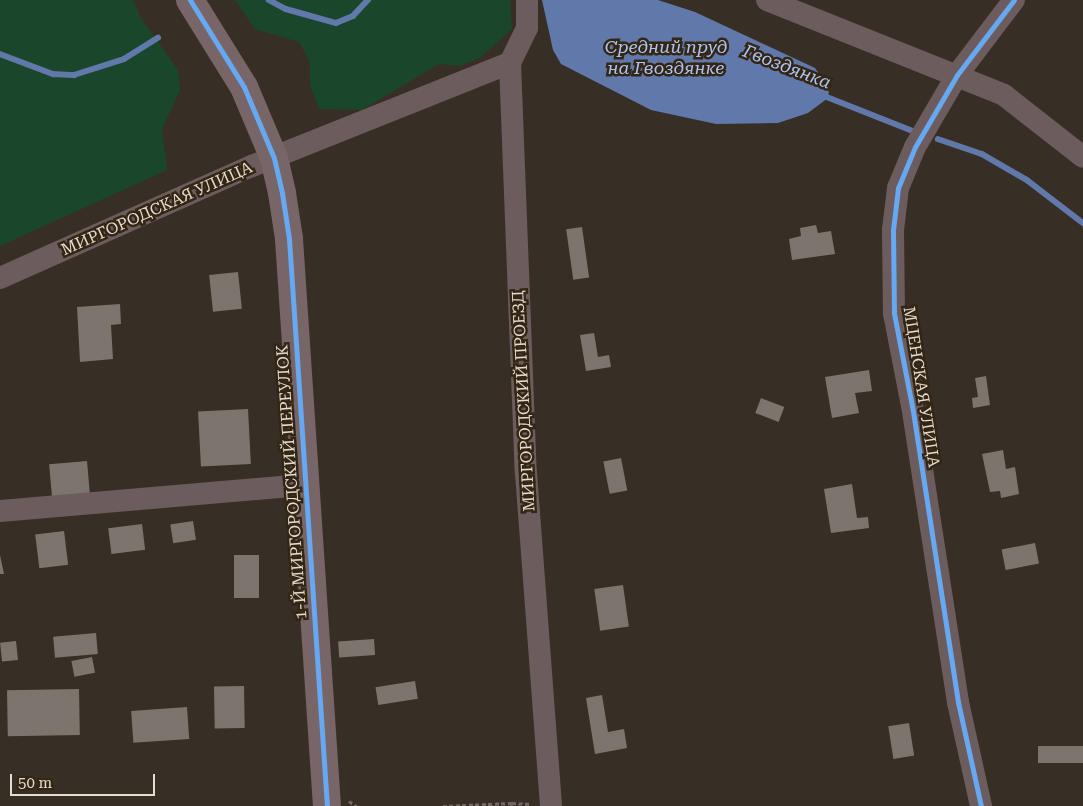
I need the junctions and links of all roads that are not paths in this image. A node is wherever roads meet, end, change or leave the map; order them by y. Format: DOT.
graph roads {
  1 [pos="190,0"];
  2 [pos="527,0"];
  3 [pos="767,0"];
  4 [pos="1014,0"];
  5 [pos="510,63"];
  6 [pos="957,75"];
  7 [pos="1083,157"];
  8 [pos="274,158"];
  9 [pos="0,278"];
  10 [pos="303,484"];
  11 [pos="0,511"];
  12 [pos="327,806"];
  13 [pos="551,806"];
  14 [pos="981,806"];
  1 -- 8 [label="street, 1-Й МИРГОРОДСКИЙ ПЕРЕУЛОК"];
  2 -- 5 [label="street, МИРГОРОДСКИЙ ПРОЕЗД"];
  3 -- 6 [label="street"];
  4 -- 6 [label="street, МЦЕНСКАЯ УЛИЦА"];
  5 -- 8 [label="street, МИРГОРОДСКАЯ УЛИЦА"];
  5 -- 13 [label="street, МИРГОРОДСКИЙ ПРОЕЗД"];
  6 -- 7 [label="street"];
  6 -- 14 [label="street, МЦЕНСКАЯ УЛИЦА"];
  8 -- 9 [label="street, МИРГОРОДСКАЯ УЛИЦА"];
  8 -- 10 [label="street, 1-Й МИРГОРОДСКИЙ ПЕРЕУЛОК"];
  10 -- 11 [label="street"];
  10 -- 12 [label="street, 1-Й МИРГОРОДСКИЙ ПЕРЕУЛОК"];
}
